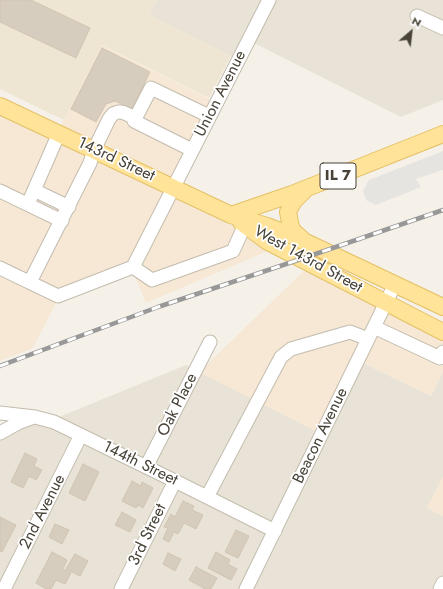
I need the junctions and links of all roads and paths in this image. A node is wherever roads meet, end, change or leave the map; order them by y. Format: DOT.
graph roads {
  1 [pos="269,0"];
  2 [pos="417,16"];
  3 [pos="443,28"];
  4 [pos="0,106"];
  5 [pos="209,116"];
  6 [pos="136,118"];
  7 [pos="60,134"];
  8 [pos="443,134"];
  9 [pos="94,150"];
  10 [pos="192,150"];
  11 [pos="173,187"];
  12 [pos="306,189"];
  13 [pos="34,190"];
  14 [pos="0,191"];
  15 [pos="28,204"];
  16 [pos="69,207"];
  17 [pos="231,215"];
  18 [pos="62,220"];
  19 [pos="246,222"];
  20 [pos="308,243"];
  21 [pos="133,267"];
  22 [pos="0,268"];
  23 [pos="30,282"];
  24 [pos="395,284"];
  25 [pos="385,303"];
  26 [pos="443,307"];
  27 [pos="374,327"];
  28 [pos="443,332"];
  29 [pos="368,340"];
  30 [pos="210,342"];
  31 [pos="441,355"];
  32 [pos="0,413"];
  33 [pos="35,417"];
  34 [pos="0,433"];
  35 [pos="81,436"];
  36 [pos="146,467"];
  37 [pos="175,481"];
  38 [pos="207,497"];
  39 [pos="275,531"];
  40 [pos="443,583"];
  41 [pos="4,589"];
  42 [pos="121,589"];
  43 [pos="246,589"];
  44 [pos="440,589"];
  1 -- 5 [label="street, Union Avenue"];
  2 -- 3 [label="street"];
  4 -- 7 [label="main road, 143rd Street"];
  5 -- 6 [label="street"];
  5 -- 10 [label="street, Union Avenue"];
  6 -- 9 [label="street"];
  6 -- 10 [label="street"];
  7 -- 9 [label="main road, 143rd Street"];
  7 -- 13 [label="street"];
  8 -- 12 [label="main road, IL 7"];
  9 -- 11 [label="main road, 143rd Street"];
  9 -- 16 [label="street"];
  10 -- 11 [label="street, Union Avenue"];
  11 -- 17 [label="main road, 143rd Street"];
  11 -- 21 [label="street, Union Avenue"];
  12 -- 17 [label="main road, IL 7"];
  12 -- 20 [label="main road"];
  13 -- 15 [label="street"];
  13 -- 16 [label="street"];
  14 -- 15 [label="street"];
  15 -- 18 [label="street"];
  16 -- 18 [label="street"];
  17 -- 19 [label="main road, West 143rd Street"];
  18 -- 23 [label="street"];
  19 -- 20 [label="main road, West 143rd Street"];
  19 -- 21 [label="street"];
  19 -- 25 [label="main road, West 143rd Street"];
  20 -- 24 [label="main road, West 143rd Street"];
  21 -- 23 [label="street"];
  22 -- 23 [label="street"];
  24 -- 25 [label="street, Beacon Avenue"];
  24 -- 26 [label="main road, West 143rd Street"];
  25 -- 27 [label="street, Beacon Avenue"];
  25 -- 28 [label="main road, West 143rd Street"];
  27 -- 29 [label="street, Beacon Avenue"];
  27 -- 31 [label="street"];
  29 -- 38 [label="street"];
  29 -- 39 [label="street, Beacon Avenue"];
  30 -- 36 [label="street, Oak Place"];
  32 -- 33 [label="street, 144th Street"];
  33 -- 34 [label="street"];
  33 -- 35 [label="street, 144th Street"];
  35 -- 36 [label="street, 144th Street"];
  35 -- 41 [label="street, 2nd Avenue"];
  36 -- 37 [label="street, 144th Street"];
  37 -- 38 [label="street, 144th Street"];
  37 -- 42 [label="street, 3rd Street"];
  38 -- 39 [label="street, 144th Street"];
  39 -- 43 [label="street, Beacon Avenue"];
  40 -- 44 [label="street"];
}
